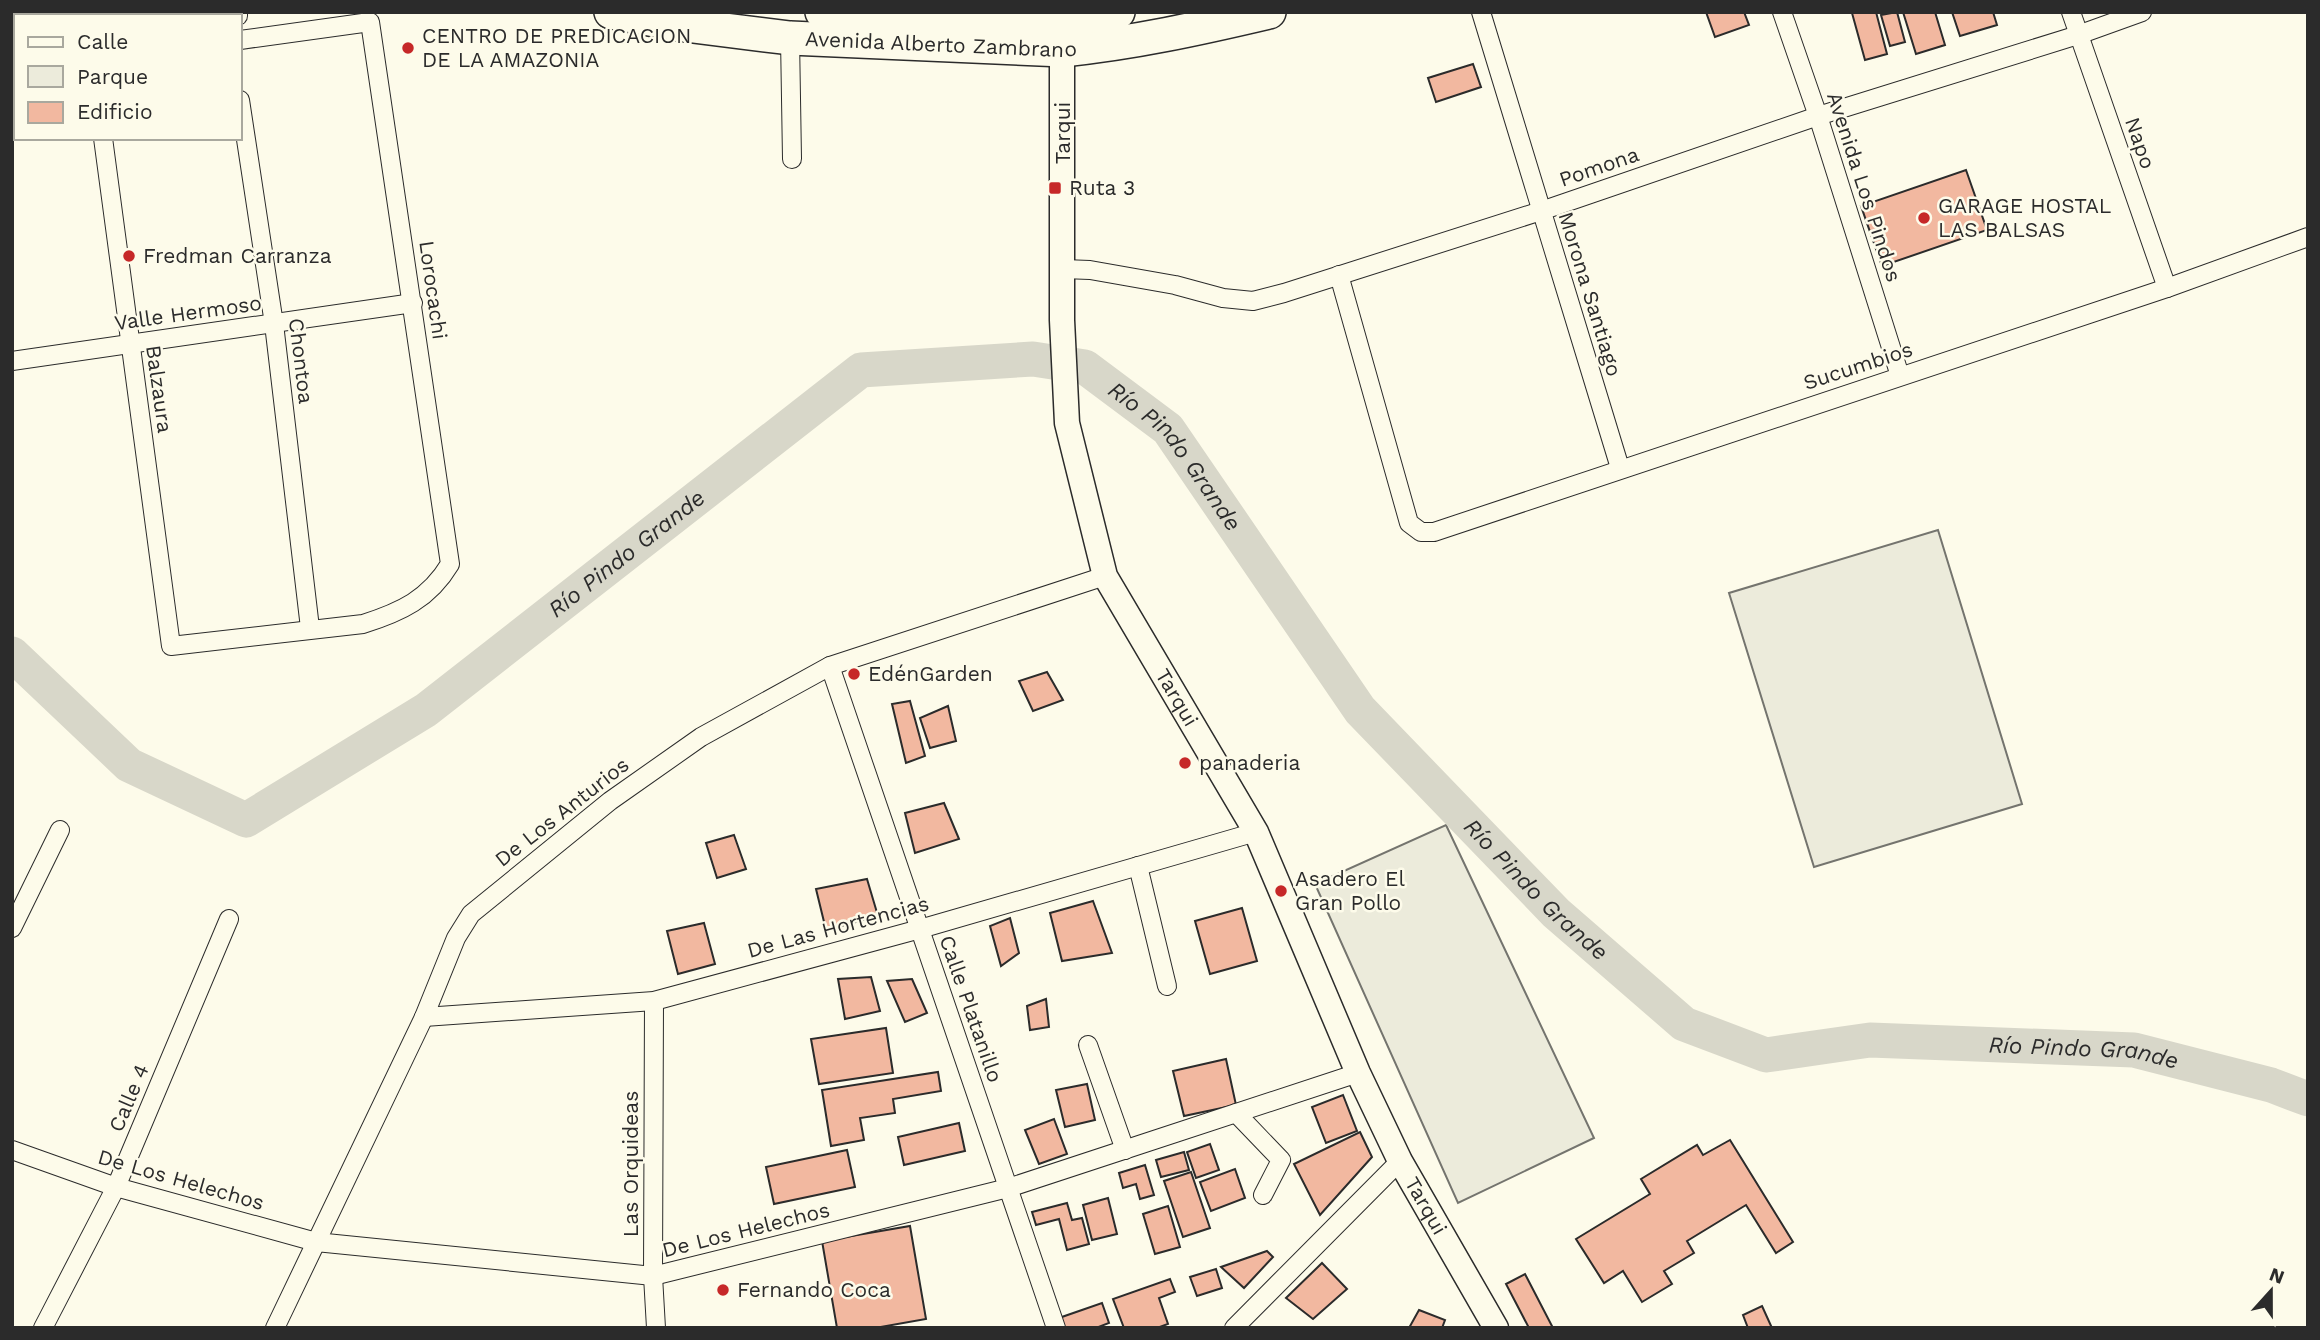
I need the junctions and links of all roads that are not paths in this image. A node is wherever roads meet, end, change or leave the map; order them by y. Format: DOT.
graph roads {
  1 [pos="611,12"];
  2 [pos="822,12"];
  3 [pos="1118,12"];
  4 [pos="1269,12"];
  5 [pos="1481,12"];
  6 [pos="1782,12"];
  7 [pos="2071,12"];
  8 [pos="2142,12"];
  9 [pos="1062,28"];
  10 [pos="2078,35"];
  11 [pos="789,38"];
  12 [pos="242,40"];
  13 [pos="242,113"];
  14 [pos="1818,116"];
  15 [pos="103,140"];
  16 [pos="792,159"];
  17 [pos="1541,211"];
  18 [pos="2308,237"];
  19 [pos="1063,269"];
  20 [pos="1339,275"];
  21 [pos="2166,288"];
  22 [pos="413,303"];
  23 [pos="274,324"];
  24 [pos="130,345"];
  25 [pos="12,361"];
  26 [pos="1900,376"];
  27 [pos="1620,468"];
  28 [pos="1105,576"];
  29 [pos="310,628"];
  30 [pos="830,666"];
  31 [pos="60,830"];
  32 [pos="1256,832"];
  33 [pos="1138,866"];
  34 [pos="229,919"];
  35 [pos="12,928"];
  36 [pos="920,929"];
  37 [pos="1167,986"];
  38 [pos="654,1000"];
  39 [pos="424,1017"];
  40 [pos="1088,1045"];
  41 [pos="1358,1073"];
  42 [pos="1236,1113"];
  43 [pos="12,1150"];
  44 [pos="1125,1150"];
  45 [pos="1400,1161"];
  46 [pos="116,1187"];
  47 [pos="1008,1188"];
  48 [pos="1263,1195"];
  49 [pos="316,1242"];
  50 [pos="653,1276"];
  51 [pos="43,1328"];
  52 [pos="275,1328"];
  53 [pos="656,1328"];
  54 [pos="1056,1328"];
  55 [pos="1234,1328"];
  56 [pos="1496,1328"];
  1 -- 11 [label="highway, Avenida Alberto Zambrano"];
  2 -- 9 [label="highway, Avenida Alberto Zambrano"];
  3 -- 9 [label="highway, Avenida Alberto Zambrano"];
  4 -- 9 [label="highway, Avenida Alberto Zambrano"];
  5 -- 17 [label="street, Morona Santiago"];
  6 -- 14 [label="street, Avenida Los Pindos"];
  7 -- 10 [label="street, Napo"];
  8 -- 10 [label="street, Pomona"];
  9 -- 11 [label="highway, Avenida Alberto Zambrano"];
  9 -- 19 [label="street, Tarqui"];
  10 -- 14 [label="street, Pomona"];
  10 -- 21 [label="street, Napo"];
  11 -- 16 [label="street"];
  12 -- 22 [label="street, Lorocachi"];
  13 -- 23 [label="street, Chontoa"];
  14 -- 17 [label="street, Pomona"];
  14 -- 26 [label="street, Avenida Los Pindos"];
  15 -- 24 [label="street, Balzaura"];
  17 -- 20 [label="street, Pomona"];
  17 -- 27 [label="street, Morona Santiago"];
  18 -- 21 [label="street, Sucumbios"];
  19 -- 20 [label="street, Pomona"];
  19 -- 28 [label="street, Tarqui"];
  20 -- 27 [label="street, Sucumbios"];
  21 -- 26 [label="street, Sucumbios"];
  22 -- 23 [label="street, Valle Hermoso"];
  22 -- 29 [label="street, Lorocachi"];
  23 -- 24 [label="street, Valle Hermoso"];
  23 -- 29 [label="street, Chontoa"];
  24 -- 25 [label="street, Valle Hermoso"];
  24 -- 29 [label="street, Balzaura"];
  26 -- 27 [label="street, Sucumbios"];
  28 -- 30 [label="street, De Los Anturios"];
  28 -- 32 [label="street, Tarqui"];
  30 -- 36 [label="street, Calle Platanillo"];
  30 -- 39 [label="street, De Los Anturios"];
  31 -- 35 [label="street"];
  32 -- 33 [label="street, De Las Hortencias"];
  32 -- 41 [label="street, Tarqui"];
  33 -- 36 [label="street, De Las Hortencias"];
  33 -- 37 [label="street"];
  34 -- 46 [label="street, Calle 4"];
  36 -- 38 [label="street, De Las Hortencias"];
  36 -- 47 [label="street, Calle Platanillo"];
  38 -- 39 [label="street, De Las Hortencias"];
  38 -- 50 [label="street, Las Orquideas"];
  39 -- 49 [label="street, De Los Anturios"];
  40 -- 44 [label="street"];
  41 -- 42 [label="street, De Los Helechos"];
  41 -- 45 [label="street, Tarqui"];
  42 -- 44 [label="street, De Los Helechos"];
  42 -- 48 [label="street"];
  43 -- 46 [label="street, De Los Helechos"];
  44 -- 47 [label="street, De Los Helechos"];
  45 -- 55 [label="street"];
  45 -- 56 [label="street, Tarqui"];
  46 -- 49 [label="street, De Los Helechos"];
  46 -- 51 [label="street, Calle 4"];
  47 -- 50 [label="street, De Los Helechos"];
  47 -- 54 [label="street, Calle Platanillo"];
  49 -- 50 [label="street, De Los Helechos"];
  49 -- 52 [label="street, De Los Anturios"];
  50 -- 53 [label="street, Las Orquideas"];
}
